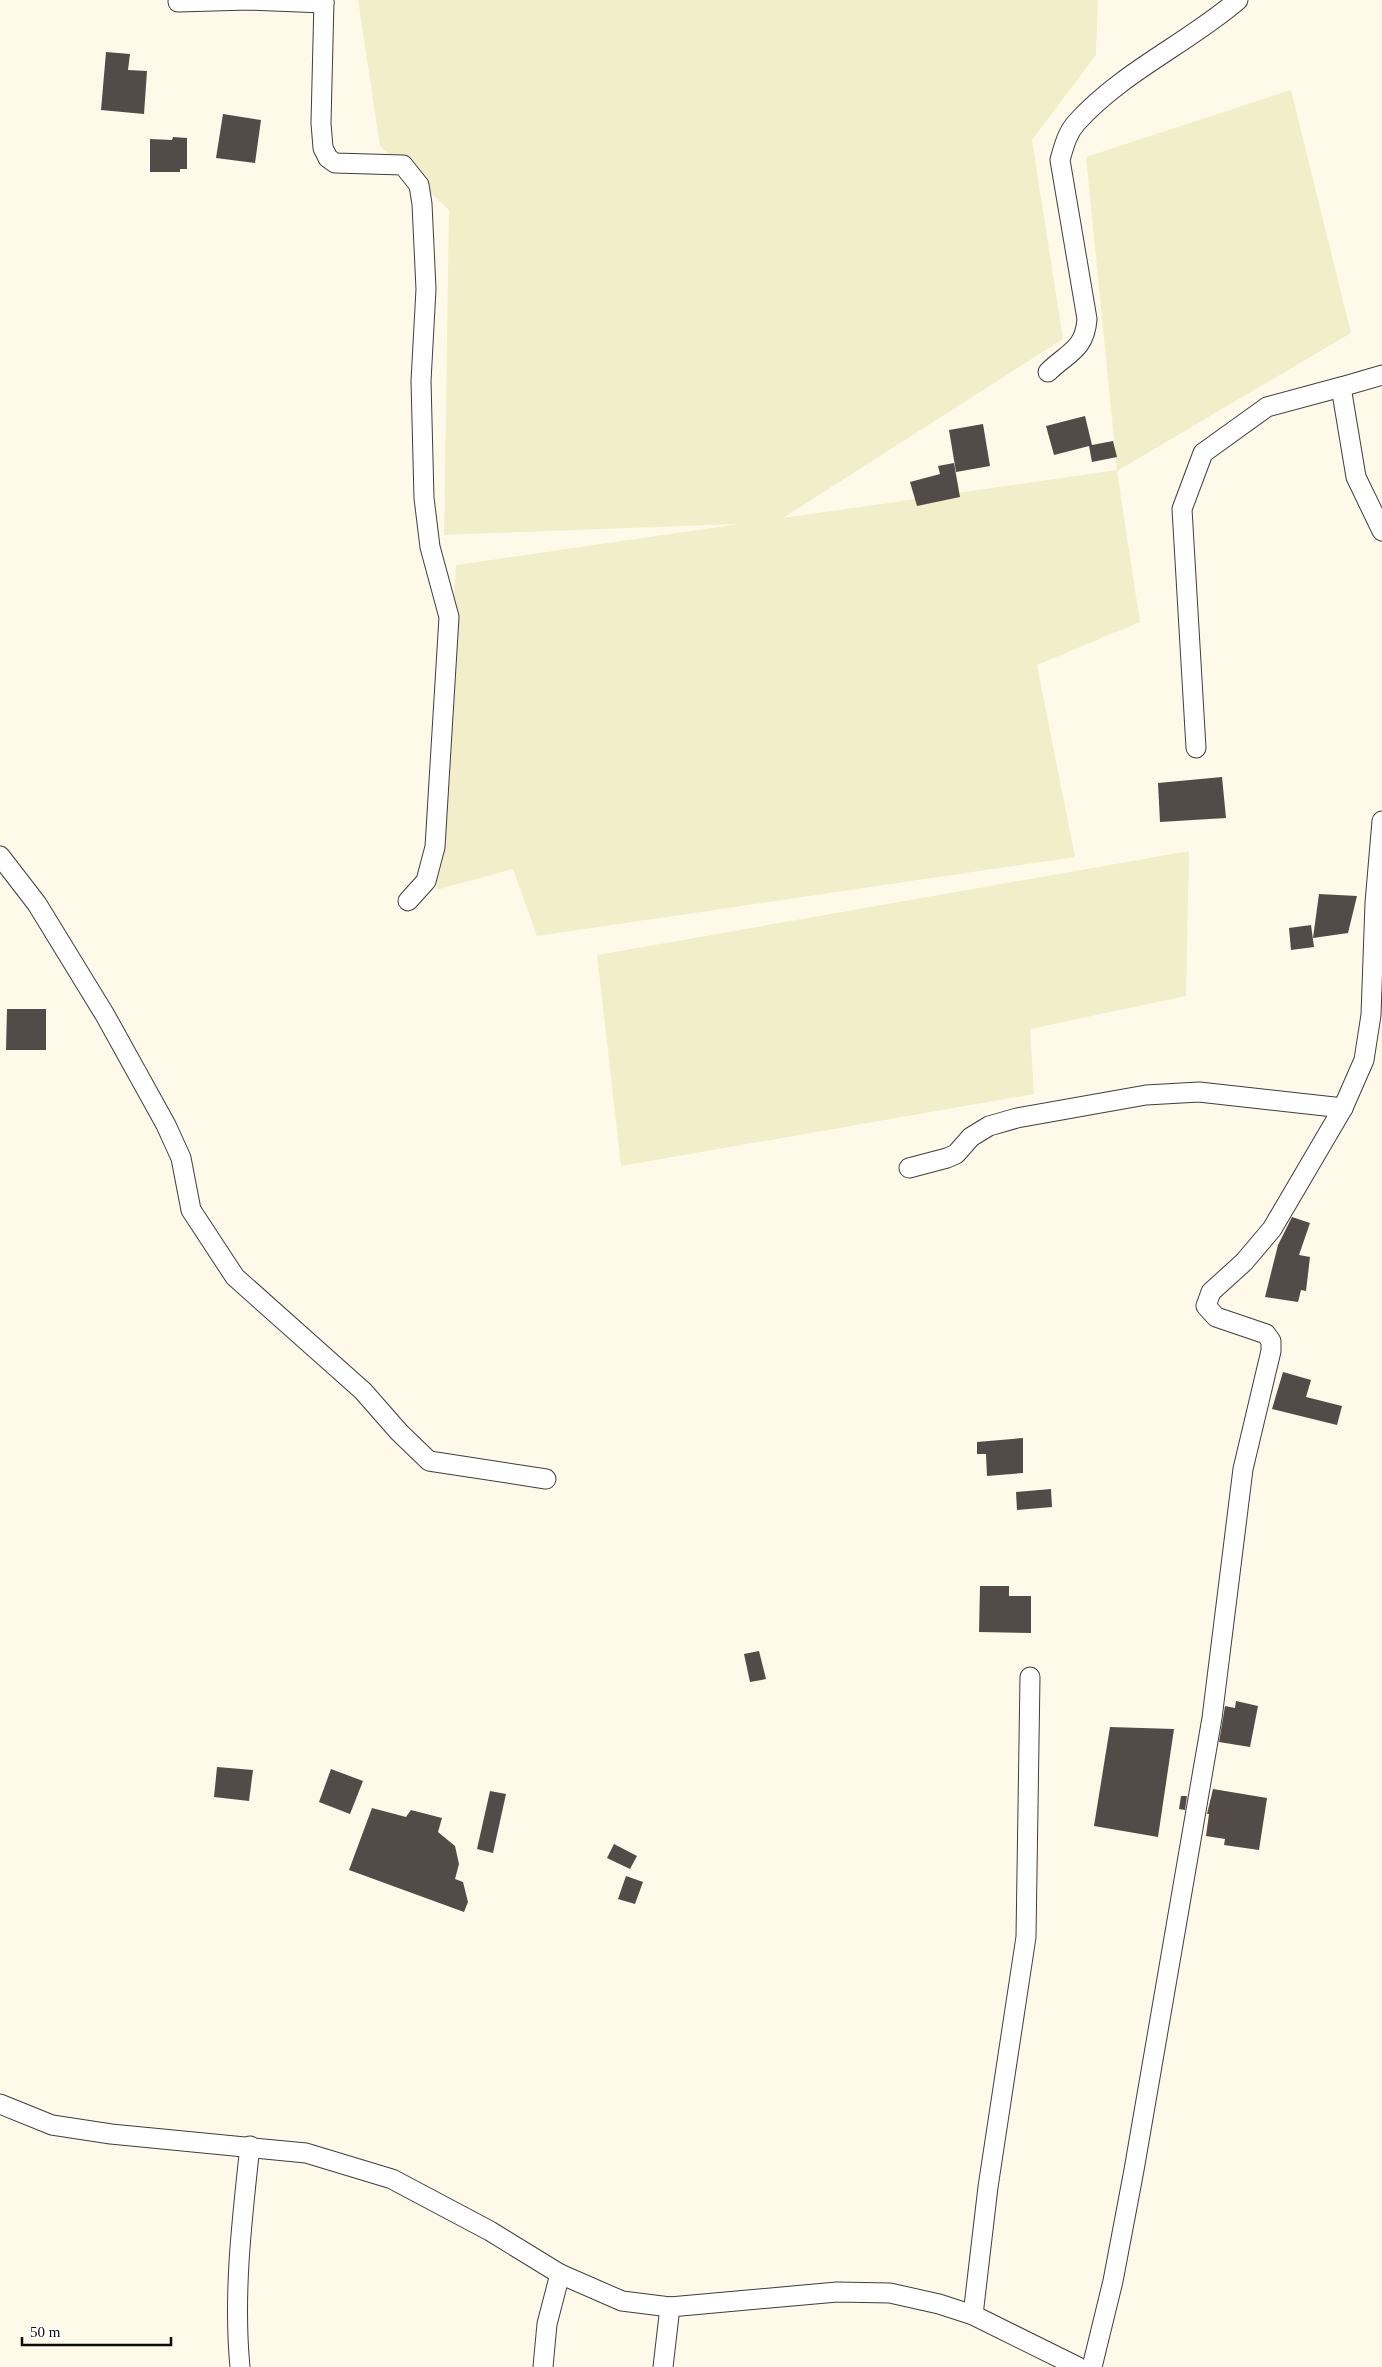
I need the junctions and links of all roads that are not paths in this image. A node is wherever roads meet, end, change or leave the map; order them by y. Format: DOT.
graph roads {
  1 [pos="1238,0"];
  2 [pos="324,1"];
  3 [pos="178,2"];
  4 [pos="1048,372"];
  5 [pos="1382,374"];
  6 [pos="1341,387"];
  7 [pos="1382,531"];
  8 [pos="1196,748"];
  9 [pos="1382,822"];
  10 [pos="0,856"];
  11 [pos="408,901"];
  12 [pos="1343,1108"];
  13 [pos="909,1168"];
  14 [pos="546,1479"];
  15 [pos="1030,1677"];
  16 [pos="0,2104"];
  17 [pos="250,2146"];
  18 [pos="560,2274"];
  19 [pos="670,2308"];
  20 [pos="973,2315"];
  21 [pos="240,2367"];
  22 [pos="543,2367"];
  23 [pos="663,2367"];
  24 [pos="1078,2367"];
  25 [pos="1092,2367"];
  1 -- 4 [label="street"];
  2 -- 3 [label="street"];
  2 -- 11 [label="street"];
  5 -- 6 [label="street"];
  6 -- 7 [label="street"];
  6 -- 8 [label="street"];
  9 -- 12 [label="street"];
  10 -- 14 [label="street"];
  12 -- 13 [label="street"];
  12 -- 25 [label="street"];
  15 -- 20 [label="street"];
  16 -- 17 [label="street"];
  17 -- 18 [label="street"];
  17 -- 21 [label="street"];
  18 -- 19 [label="street"];
  18 -- 22 [label="street"];
  19 -- 20 [label="street"];
  19 -- 23 [label="street"];
  20 -- 24 [label="street"];
}
